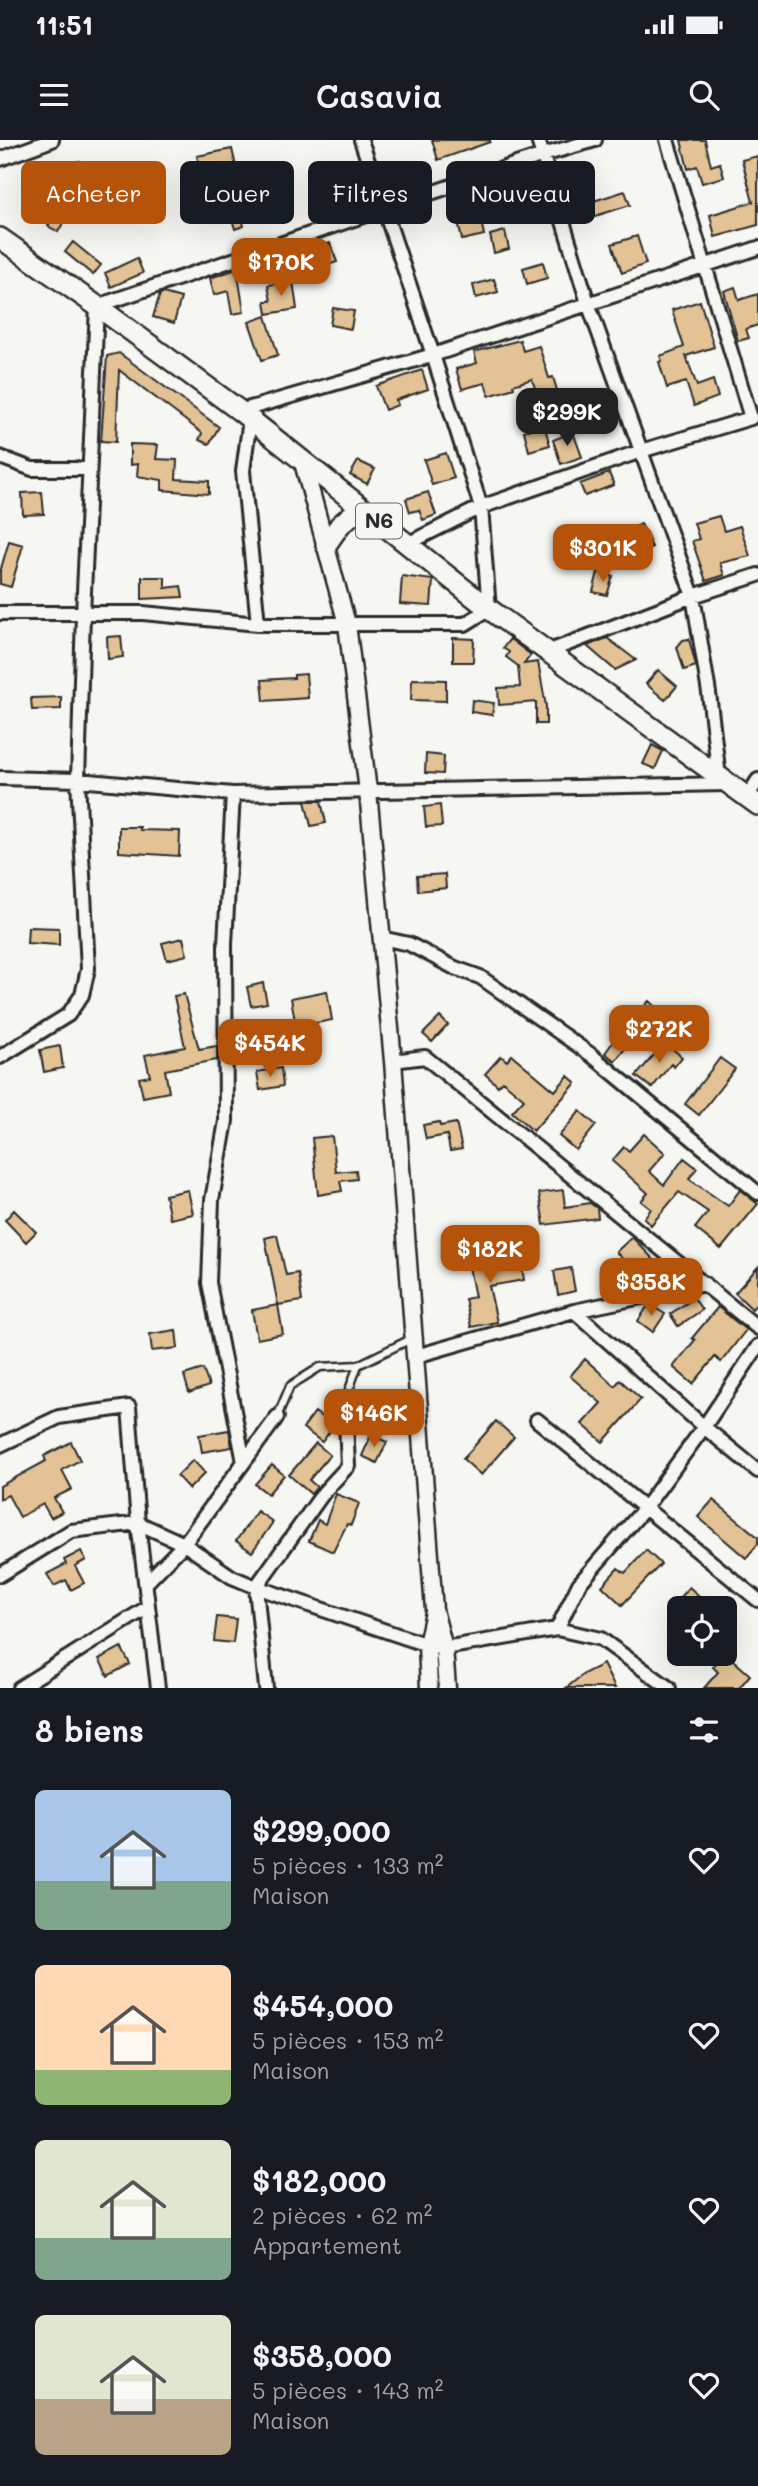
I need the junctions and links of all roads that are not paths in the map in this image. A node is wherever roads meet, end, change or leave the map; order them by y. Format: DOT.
graph roads {
  1 [pos="52,140"];
  2 [pos="361,140"];
  3 [pos="538,140"];
  4 [pos="595,140"];
  5 [pos="667,140"];
  6 [pos="543,155"];
  7 [pos="0,159"];
  8 [pos="368,161"];
  9 [pos="432,193"];
  10 [pos="342,224"];
  11 [pos="389,224"];
  12 [pos="0,238"];
  13 [pos="758,248"];
  14 [pos="705,265"];
  15 [pos="588,303"];
  16 [pos="97,306"];
  17 [pos="433,355"];
  18 [pos="245,415"];
  19 [pos="754,417"];
  20 [pos="641,451"];
  21 [pos="0,457"];
  22 [pos="302,459"];
  23 [pos="89,469"];
  24 [pos="361,507"];
  25 [pos="481,507"];
  26 [pos="407,544"];
  27 [pos="326,545"];
  28 [pos="758,575"];
  29 [pos="693,596"];
  30 [pos="489,609"];
  31 [pos="0,613"];
  32 [pos="83,614"];
  33 [pos="258,624"];
  34 [pos="347,624"];
  35 [pos="547,652"];
  36 [pos="0,778"];
  37 [pos="78,780"];
  38 [pos="723,780"];
  39 [pos="758,780"];
  40 [pos="368,791"];
  41 [pos="233,794"];
  42 [pos="753,801"];
  43 [pos="381,938"];
  44 [pos="0,1057"];
  45 [pos="393,1061"];
  46 [pos="758,1192"];
  47 [pos="705,1284"];
  48 [pos="574,1311"];
  49 [pos="758,1328"];
  50 [pos="414,1338"];
  51 [pos="758,1346"];
  52 [pos="416,1356"];
  53 [pos="358,1365"];
  54 [pos="345,1401"];
  55 [pos="277,1417"];
  56 [pos="537,1420"];
  57 [pos="704,1427"];
  58 [pos="0,1445"];
  59 [pos="244,1462"];
  60 [pos="758,1471"];
  61 [pos="644,1509"];
  62 [pos="138,1523"];
  63 [pos="184,1544"];
  64 [pos="0,1575"];
  65 [pos="146,1583"];
  66 [pos="256,1587"];
  67 [pos="758,1600"];
  68 [pos="148,1607"];
  69 [pos="435,1610"];
  70 [pos="557,1629"];
  71 [pos="427,1645"];
  72 [pos="444,1648"];
  73 [pos="19,1688"];
  74 [pos="158,1688"];
  75 [pos="266,1688"];
  76 [pos="429,1688"];
  77 [pos="447,1688"];
  78 [pos="669,1688"];
  1 -- 7 [label="street"];
  2 -- 8 [label="street"];
  3 -- 6 [label="street"];
  4 -- 6 [label="street"];
  5 -- 14 [label="street"];
  6 -- 9 [label="street"];
  6 -- 15 [label="street"];
  10 -- 16 [label="street"];
  11 -- 17 [label="street"];
  12 -- 16 [label="highway, N6"];
  13 -- 14 [label="street"];
  14 -- 15 [label="street"];
  14 -- 19 [label="street"];
  15 -- 17 [label="street"];
  15 -- 20 [label="street"];
  16 -- 18 [label="highway, N6"];
  16 -- 23 [label="street"];
  17 -- 18 [label="street"];
  17 -- 25 [label="street"];
  18 -- 22 [label="highway, N6"];
  18 -- 33 [label="street"];
  19 -- 20 [label="street"];
  20 -- 25 [label="street"];
  20 -- 29 [label="street"];
  21 -- 23 [label="street"];
  22 -- 24 [label="highway, N6"];
  22 -- 27 [label="main road"];
  23 -- 32 [label="street"];
  24 -- 26 [label="highway, N6"];
  24 -- 27 [label="highway"];
  25 -- 26 [label="street"];
  25 -- 30 [label="street"];
  26 -- 30 [label="highway, N6"];
  27 -- 34 [label="main road"];
  28 -- 29 [label="street"];
  29 -- 35 [label="street"];
  29 -- 38 [label="street"];
  30 -- 34 [label="street"];
  30 -- 35 [label="highway, N6"];
  31 -- 32 [label="street"];
  32 -- 33 [label="street"];
  32 -- 37 [label="street"];
  33 -- 34 [label="street"];
  34 -- 40 [label="main road"];
  35 -- 38 [label="highway, N6"];
  36 -- 37 [label="street"];
  37 -- 41 [label="street"];
  37 -- 44 [label="street"];
  38 -- 40 [label="street"];
  38 -- 42 [label="highway, N6"];
  39 -- 42 [label="street"];
  40 -- 41 [label="street"];
  40 -- 43 [label="main road"];
  41 -- 59 [label="street"];
  43 -- 45 [label="main road"];
  43 -- 46 [label="street"];
  45 -- 47 [label="street"];
  45 -- 50 [label="main road"];
  47 -- 48 [label="street"];
  47 -- 49 [label="street"];
  48 -- 52 [label="street"];
  48 -- 57 [label="street"];
  50 -- 52 [label="main road"];
  50 -- 53 [label="lane"];
  51 -- 57 [label="street"];
  52 -- 69 [label="main road"];
  53 -- 54 [label="lane"];
  53 -- 55 [label="lane"];
  54 -- 66 [label="street"];
  55 -- 59 [label="street"];
  56 -- 61 [label="street"];
  57 -- 60 [label="street"];
  57 -- 61 [label="street"];
  58 -- 62 [label="street"];
  59 -- 63 [label="street"];
  61 -- 67 [label="street"];
  61 -- 70 [label="street"];
  62 -- 63 [label="street"];
  62 -- 64 [label="street"];
  62 -- 65 [label="street"];
  63 -- 65 [label="street"];
  63 -- 66 [label="street"];
  65 -- 68 [label="street"];
  66 -- 71 [label="street"];
  66 -- 75 [label="street"];
  68 -- 73 [label="street"];
  68 -- 74 [label="street"];
  69 -- 71 [label="main road"];
  69 -- 72 [label="main road"];
  70 -- 72 [label="street"];
  70 -- 78 [label="street"];
  71 -- 72 [label="street"];
  71 -- 76 [label="main road"];
  72 -- 77 [label="main road"];
}
